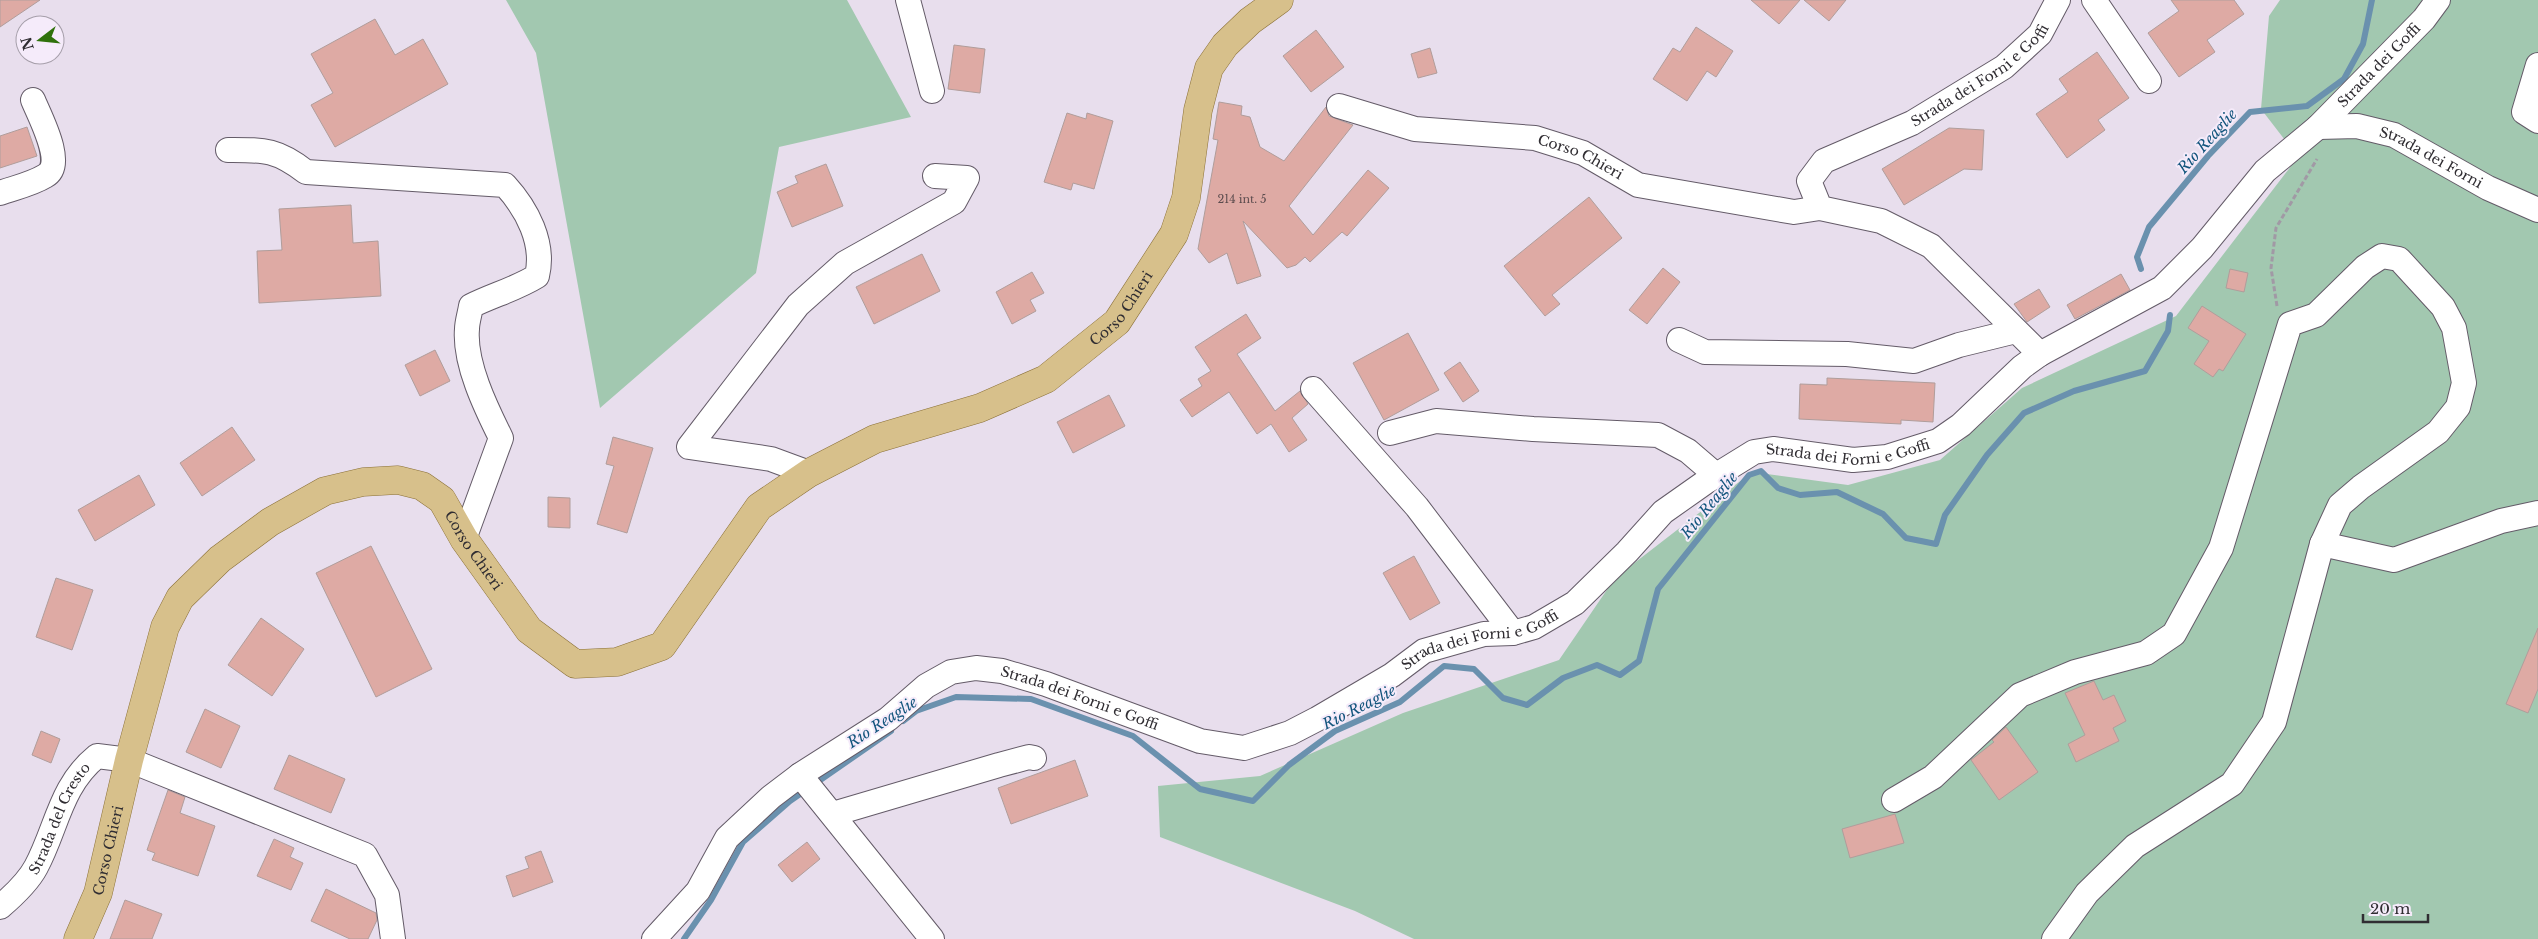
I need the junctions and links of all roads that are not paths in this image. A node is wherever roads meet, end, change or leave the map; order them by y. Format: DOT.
graph roads {
  1 [pos="1279,0"];
  2 [pos="2058,0"];
  3 [pos="2094,0"];
  4 [pos="2438,0"];
  5 [pos="913,2"];
  6 [pos="2538,65"];
  7 [pos="2149,81"];
  8 [pos="932,91"];
  9 [pos="33,100"];
  10 [pos="1339,106"];
  11 [pos="2538,121"];
  12 [pos="2318,128"];
  13 [pos="228,150"];
  14 [pos="935,176"];
  15 [pos="0,193"];
  16 [pos="1820,208"];
  17 [pos="2538,210"];
  18 [pos="2016,331"];
  19 [pos="1679,340"];
  20 [pos="2040,354"];
  21 [pos="1313,389"];
  22 [pos="1390,432"];
  23 [pos="809,473"];
  24 [pos="1716,475"];
  25 [pos="2538,512"];
  26 [pos="464,539"];
  27 [pos="2322,544"];
  28 [pos="1513,633"];
  29 [pos="1034,758"];
  30 [pos="130,760"];
  31 [pos="801,777"];
  32 [pos="1894,800"];
  33 [pos="827,808"];
  34 [pos="0,907"];
  35 [pos="78,939"];
  36 [pos="394,939"];
  37 [pos="654,939"];
  38 [pos="932,939"];
  39 [pos="2054,939"];
  1 -- 23 [label="main road, Corso Chieri"];
  2 -- 16 [label="street, Strada dei Forni e Goffi"];
  3 -- 7 [label="street"];
  4 -- 12 [label="street, Strada dei Goffi"];
  5 -- 8 [label="street"];
  6 -- 11 [label="street"];
  9 -- 15 [label="street"];
  10 -- 16 [label="street, Corso Chieri"];
  12 -- 17 [label="street, Strada dei Forni"];
  12 -- 20 [label="street, Strada dei Forni e Goffi"];
  13 -- 26 [label="street"];
  14 -- 23 [label="street"];
  16 -- 18 [label="street"];
  18 -- 19 [label="street"];
  18 -- 20 [label="street"];
  20 -- 24 [label="street, Strada dei Forni e Goffi"];
  21 -- 28 [label="street"];
  22 -- 24 [label="street"];
  23 -- 26 [label="main road, Corso Chieri"];
  24 -- 28 [label="street, Strada dei Forni e Goffi"];
  25 -- 27 [label="street"];
  26 -- 30 [label="main road, Corso Chieri"];
  27 -- 32 [label="street"];
  27 -- 39 [label="street"];
  28 -- 31 [label="street, Strada dei Forni e Goffi"];
  29 -- 33 [label="street"];
  30 -- 34 [label="street, Strada del Cresto"];
  30 -- 35 [label="main road, Corso Chieri"];
  30 -- 36 [label="street"];
  31 -- 33 [label="street"];
  31 -- 37 [label="street, Strada dei Forni e Goffi"];
  33 -- 38 [label="street"];
}
